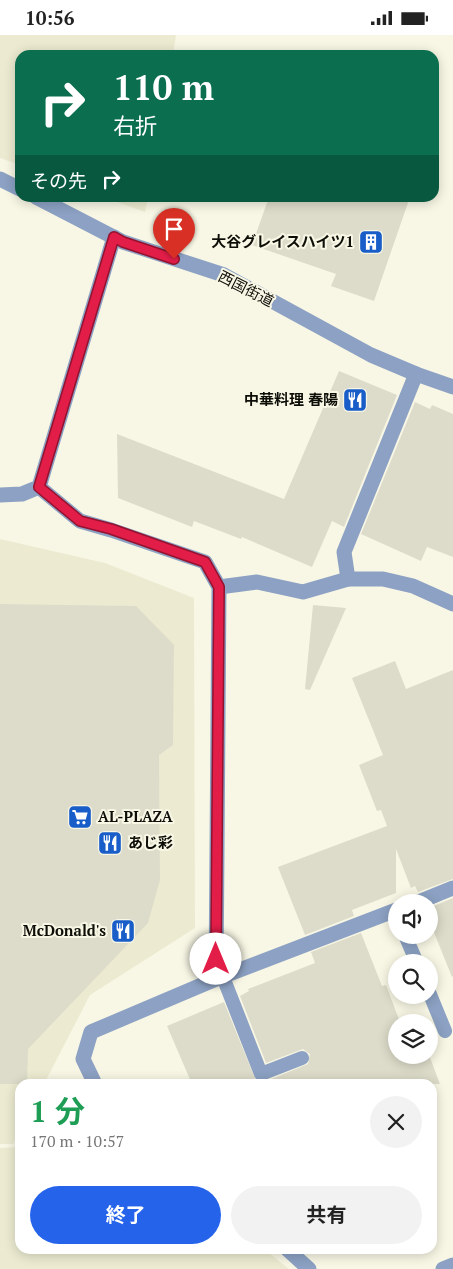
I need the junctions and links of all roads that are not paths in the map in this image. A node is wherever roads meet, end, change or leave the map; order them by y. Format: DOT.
graph roads {
  1 [pos="0,179"];
  2 [pos="15,186"];
  3 [pos="46,202"];
  4 [pos="114,237"];
  5 [pos="416,374"];
  6 [pos="453,387"];
  7 [pos="39,487"];
  8 [pos="0,495"];
  9 [pos="348,579"];
  10 [pos="219,587"];
  11 [pos="453,604"];
  12 [pos="453,888"];
  13 [pos="438,894"];
  14 [pos="388,914"];
  15 [pos="219,978"];
  16 [pos="434,1004"];
  17 [pos="445,1031"];
  18 [pos="302,1058"];
  19 [pos="93,1079"];
  20 [pos="292,1254"];
  21 [pos="453,1265"];
  22 [pos="309,1269"];
  23 [pos="443,1269"];
  1 -- 2 [label="street"];
  3 -- 4 [label="street, 西国街道"];
  4 -- 5 [label="street, 西国街道"];
  4 -- 7 [label="street"];
  5 -- 6 [label="street, 西国街道"];
  5 -- 9 [label="street"];
  7 -- 8 [label="street"];
  7 -- 10 [label="street"];
  9 -- 10 [label="street"];
  9 -- 11 [label="street"];
  10 -- 15 [label="street"];
  12 -- 13 [label="street"];
  14 -- 15 [label="street"];
  15 -- 18 [label="lane"];
  15 -- 19 [label="street"];
  16 -- 17 [label="lane"];
  20 -- 22 [label="street"];
  21 -- 23 [label="street"];
}
